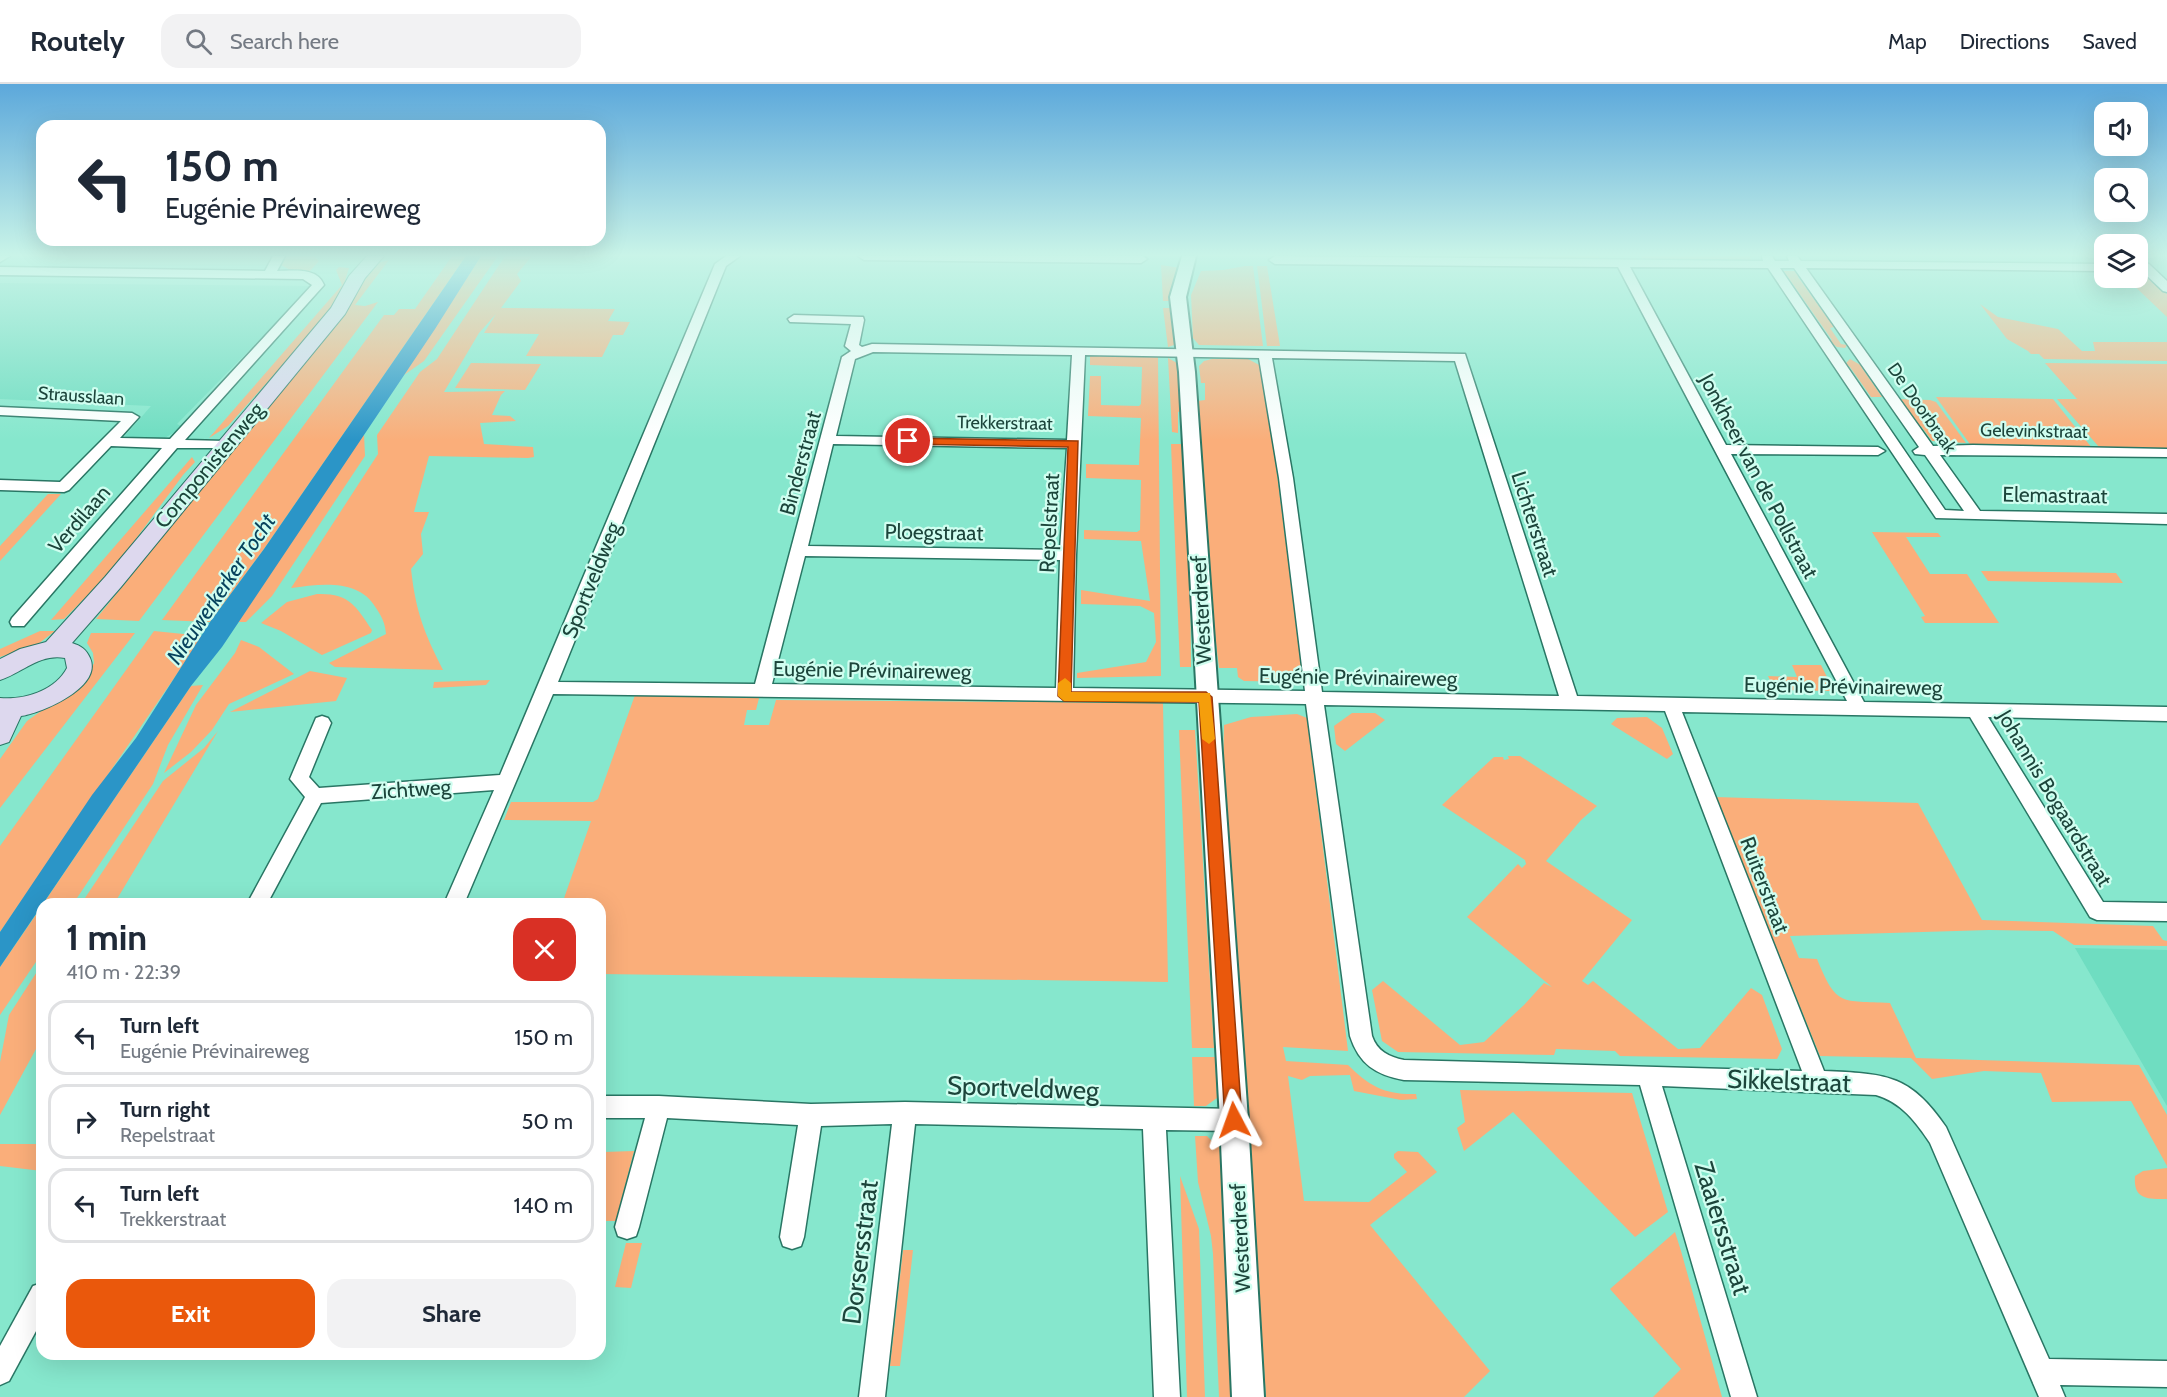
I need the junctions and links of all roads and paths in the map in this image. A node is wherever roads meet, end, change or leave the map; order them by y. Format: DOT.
graph roads {
  1 [pos="289,317"];
  2 [pos="333,317"];
  3 [pos="699,317"];
  4 [pos="1179,317"];
  5 [pos="1651,317"];
  6 [pos="1808,317"];
  7 [pos="1834,317"];
  8 [pos="794,319"];
  9 [pos="1079,351"];
  10 [pos="861,352"];
  11 [pos="1186,353"];
  12 [pos="1266,354"];
  13 [pos="0,411"];
  14 [pos="828,440"];
  15 [pos="108,442"];
  16 [pos="173,444"];
  17 [pos="1074,444"];
  18 [pos="226,445"];
  19 [pos="1721,449"];
  20 [pos="1878,451"];
  21 [pos="1900,451"];
  22 [pos="1929,451"];
  23 [pos="2167,453"];
  24 [pos="0,485"];
  25 [pos="1975,515"];
  26 [pos="2167,519"];
  27 [pos="799,551"];
  28 [pos="1068,555"];
  29 [pos="18,622"];
  30 [pos="53,649"];
  31 [pos="2,667"];
  32 [pos="547,688"];
  33 [pos="762,691"];
  34 [pos="1064,696"];
  35 [pos="1206,697"];
  36 [pos="1314,698"];
  37 [pos="1570,703"];
  38 [pos="1671,705"];
  39 [pos="6,708"];
  40 [pos="1858,708"];
  41 [pos="1975,711"];
  42 [pos="2167,714"];
  43 [pos="322,723"];
  44 [pos="0,735"];
  45 [pos="507,782"];
  46 [pos="315,796"];
  47 [pos="259,898"];
  48 [pos="457,898"];
  49 [pos="2167,912"];
  50 [pos="1648,1075"];
  51 [pos="1817,1082"];
  52 [pos="606,1107"];
  53 [pos="659,1107"];
  54 [pos="905,1113"];
  55 [pos="811,1114"];
  56 [pos="1154,1120"];
  57 [pos="1234,1120"];
  58 [pos="627,1227"];
  59 [pos="792,1237"];
  60 [pos="36,1306"];
  61 [pos="0,1372"];
  62 [pos="2041,1372"];
  63 [pos="2167,1374"];
  64 [pos="872,1397"];
  65 [pos="1167,1397"];
  66 [pos="1248,1397"];
  67 [pos="1744,1397"];
  68 [pos="2052,1397"];
  1 -- 16 [label="street, Verdilaan"];
  2 -- 18 [label="main road, Componistenweg"];
  3 -- 32 [label="street, Sportveldweg"];
  4 -- 11 [label="street, Westerdreef"];
  5 -- 19 [label="street, Jonkheer van de Pollstraat"];
  6 -- 21 [label="street"];
  7 -- 22 [label="street, De Doorbraak"];
  8 -- 10 [label="street"];
  9 -- 10 [label="street"];
  9 -- 11 [label="street"];
  9 -- 17 [label="street, Repelstraat"];
  10 -- 14 [label="street, Binderstraat"];
  11 -- 12 [label="street"];
  11 -- 35 [label="street, Westerdreef"];
  12 -- 36 [label="street"];
  12 -- 37 [label="street, Lichterstraat"];
  13 -- 15 [label="street, Strausslaan"];
  14 -- 17 [label="street, Trekkerstraat"];
  14 -- 27 [label="street, Binderstraat"];
  15 -- 16 [label="street"];
  15 -- 24 [label="street, Strausslaan"];
  16 -- 18 [label="street"];
  16 -- 29 [label="street, Verdilaan"];
  17 -- 28 [label="street, Repelstraat"];
  18 -- 30 [label="main road, Componistenweg"];
  19 -- 20 [label="street"];
  19 -- 40 [label="street, Jonkheer van de Pollstraat"];
  21 -- 22 [label="street, Gelevinkstraat"];
  21 -- 25 [label="street, Elemastraat"];
  22 -- 23 [label="street, Gelevinkstraat"];
  22 -- 25 [label="street, De Doorbraak"];
  25 -- 26 [label="street, Elemastraat"];
  27 -- 28 [label="street, Ploegstraat"];
  27 -- 33 [label="street, Binderstraat"];
  28 -- 34 [label="street, Repelstraat"];
  30 -- 31 [label="main road"];
  30 -- 39 [label="main road"];
  32 -- 33 [label="street, Eugénie Prévinaireweg"];
  32 -- 45 [label="street, Sportveldweg"];
  33 -- 34 [label="street, Eugénie Prévinaireweg"];
  34 -- 35 [label="street, Eugénie Prévinaireweg"];
  35 -- 36 [label="street, Eugénie Prévinaireweg"];
  35 -- 57 [label="street, Westerdreef"];
  36 -- 37 [label="street, Eugénie Prévinaireweg"];
  36 -- 50 [label="street, Sikkelstraat"];
  37 -- 38 [label="street, Eugénie Prévinaireweg"];
  38 -- 40 [label="street, Eugénie Prévinaireweg"];
  38 -- 51 [label="street, Ruiterstraat"];
  39 -- 44 [label="main road"];
  40 -- 41 [label="street, Eugénie Prévinaireweg"];
  41 -- 42 [label="street, Eugénie Prévinaireweg"];
  41 -- 49 [label="street, Johannis Bogaardstraat"];
  43 -- 46 [label="street"];
  45 -- 46 [label="street, Zichtweg"];
  45 -- 48 [label="street, Sportveldweg"];
  46 -- 47 [label="street"];
  50 -- 51 [label="street, Sikkelstraat"];
  50 -- 67 [label="street, Zaaiersstraat"];
  51 -- 62 [label="street, Sikkelstraat"];
  52 -- 53 [label="street, Sportveldweg"];
  53 -- 55 [label="street, Sportveldweg"];
  53 -- 58 [label="street"];
  54 -- 55 [label="street, Sportveldweg"];
  54 -- 56 [label="street, Sportveldweg"];
  54 -- 64 [label="street, Dorsersstraat"];
  55 -- 59 [label="street"];
  56 -- 57 [label="street, Sportveldweg"];
  56 -- 65 [label="street"];
  57 -- 66 [label="street, Westerdreef"];
  60 -- 61 [label="street"];
  62 -- 63 [label="street"];
  62 -- 68 [label="street, Sikkelstraat"];
}
